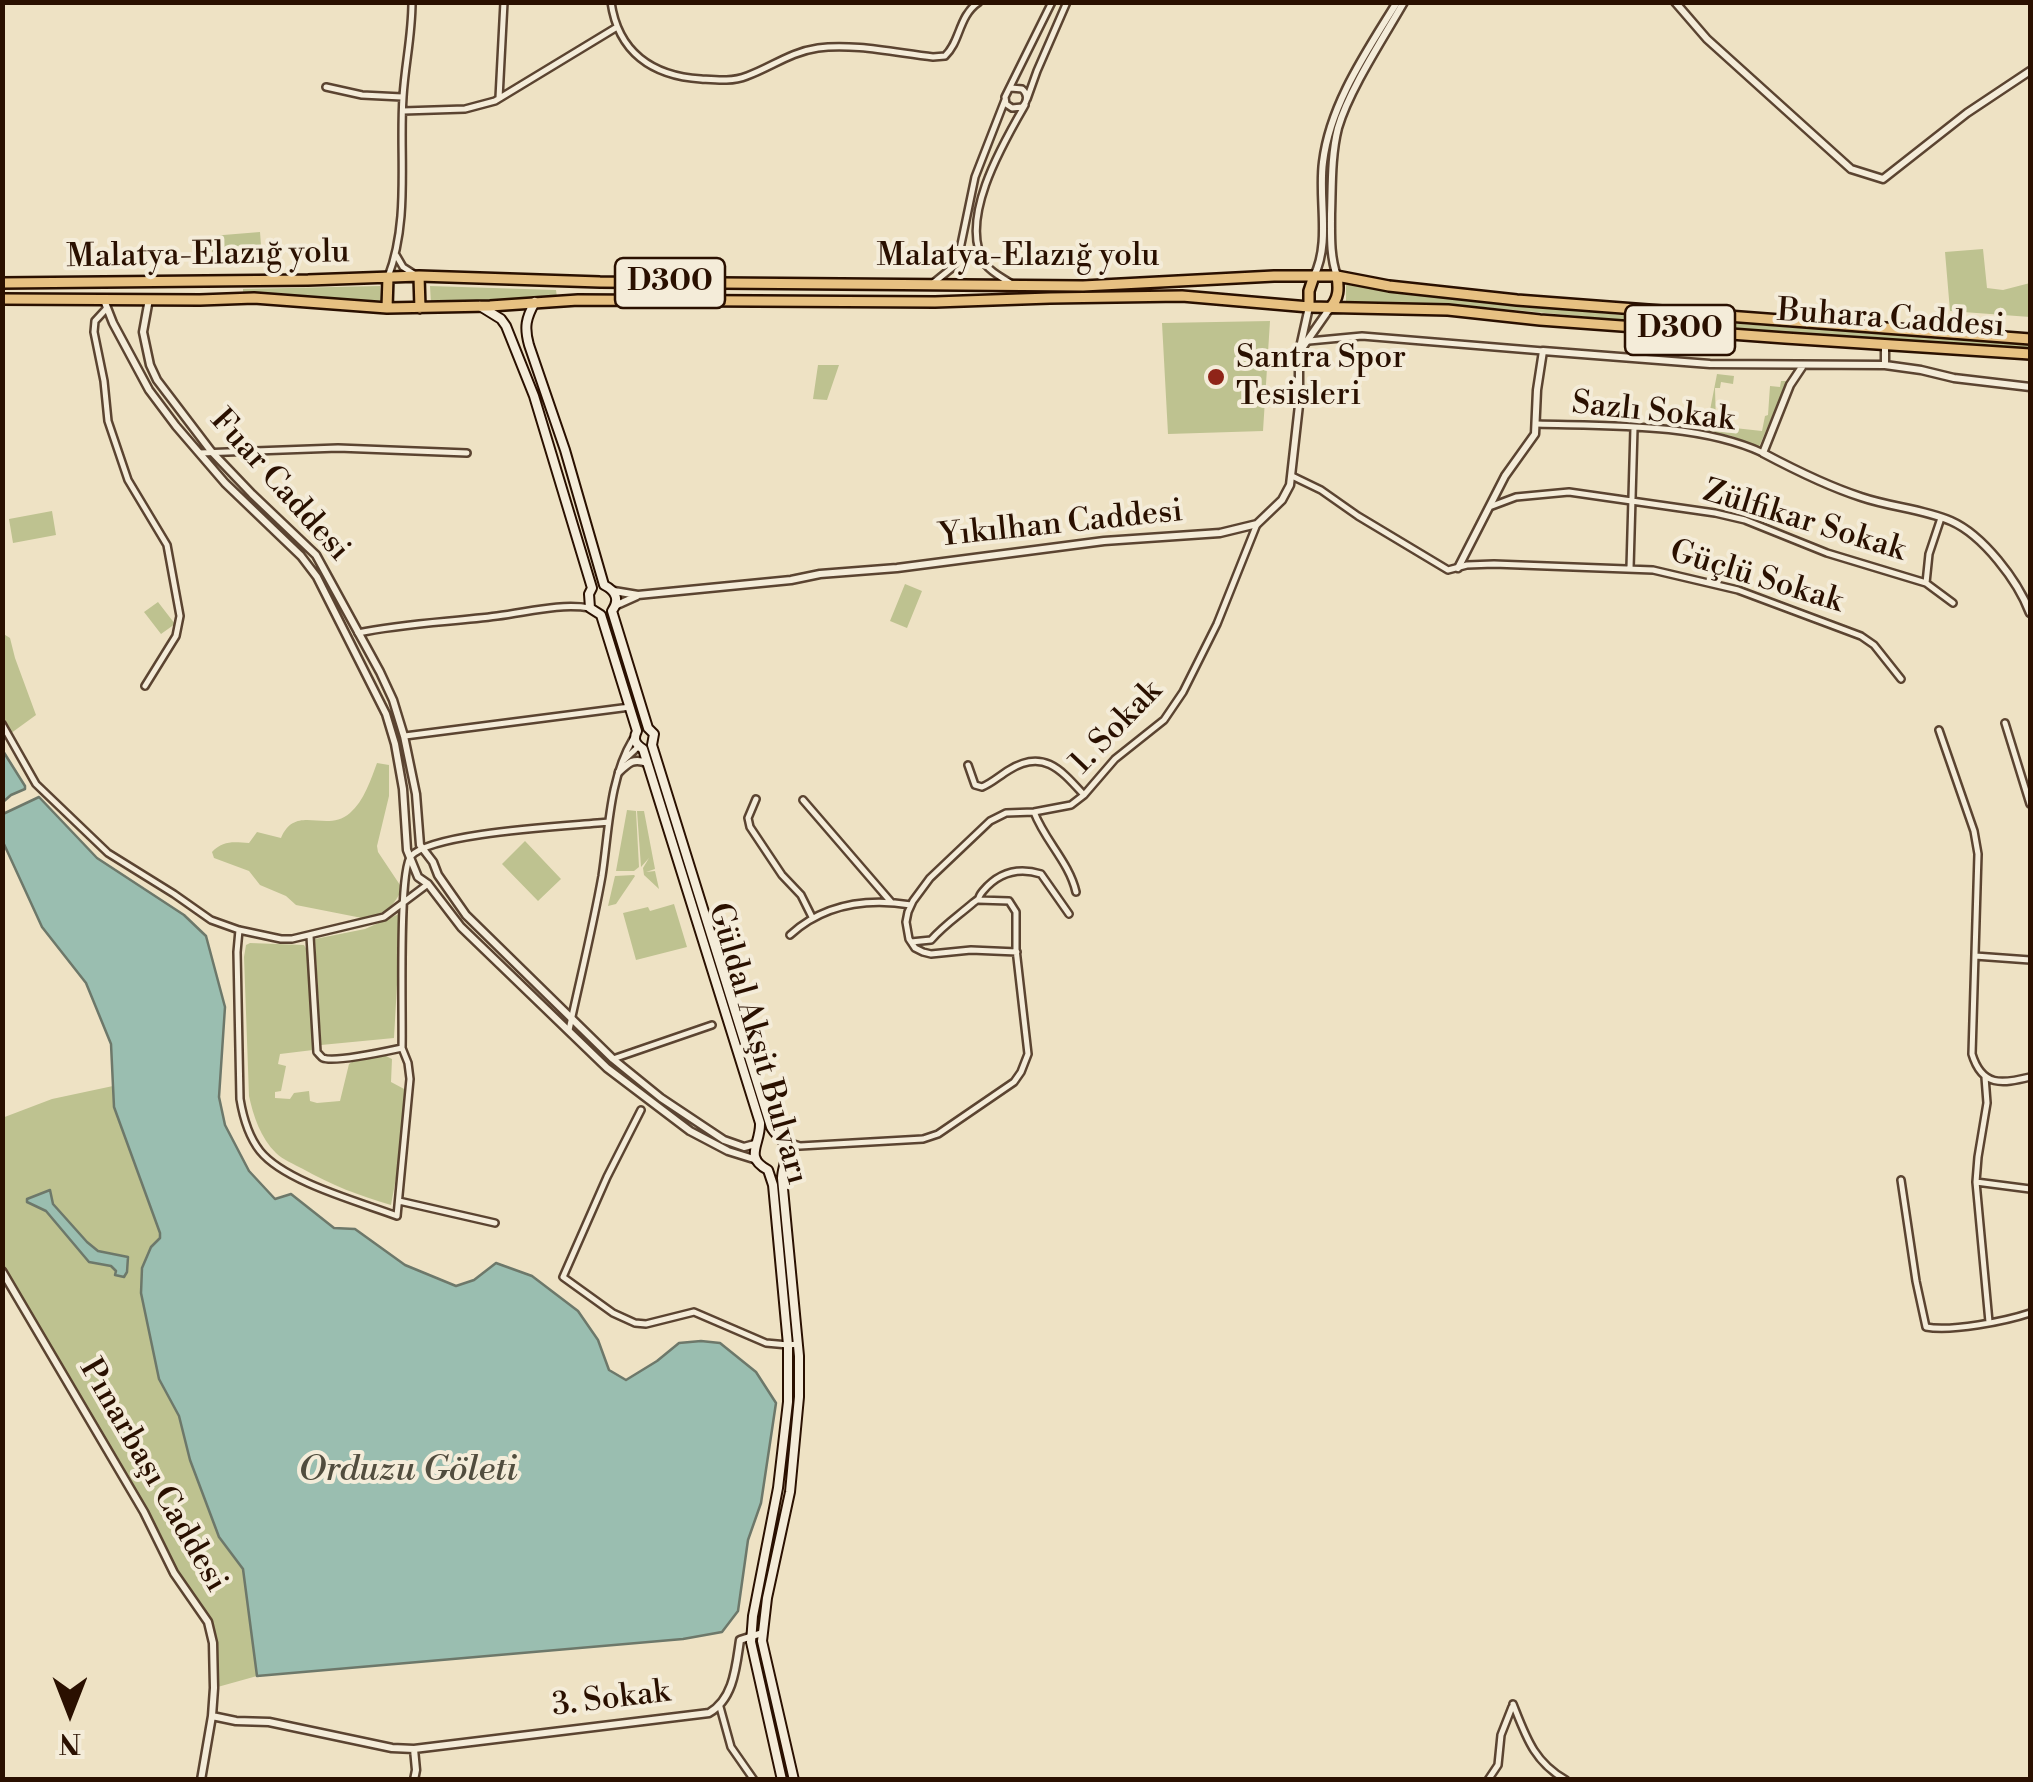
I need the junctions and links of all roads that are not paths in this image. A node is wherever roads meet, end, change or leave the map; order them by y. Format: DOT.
graph roads {
  1 [pos="412,2"];
  2 [pos="504,2"];
  3 [pos="612,2"];
  4 [pos="979,2"];
  5 [pos="1052,2"];
  6 [pos="1067,2"];
  7 [pos="1397,2"];
  8 [pos="1404,2"];
  9 [pos="1675,2"];
  10 [pos="617,27"];
  11 [pos="2030,71"];
  12 [pos="326,87"];
  13 [pos="1011,88"];
  14 [pos="403,98"];
  15 [pos="500,98"];
  16 [pos="1005,100"];
  17 [pos="1026,103"];
  18 [pos="403,111"];
  19 [pos="396,255"];
  20 [pos="418,276"];
  21 [pos="1314,276"];
  22 [pos="1337,276"];
  23 [pos="388,277"];
  24 [pos="2,284"];
  25 [pos="931,284"];
  26 [pos="1014,285"];
  27 [pos="2,299"];
  28 [pos="149,300"];
  29 [pos="536,302"];
  30 [pos="105,303"];
  31 [pos="480,306"];
  32 [pos="1309,307"];
  33 [pos="387,308"];
  34 [pos="420,308"];
  35 [pos="1330,308"];
  36 [pos="143,338"];
  37 [pos="2030,338"];
  38 [pos="122,340"];
  39 [pos="1304,341"];
  40 [pos="1884,345"];
  41 [pos="1543,351"];
  42 [pos="2030,354"];
  43 [pos="1886,365"];
  44 [pos="1803,366"];
  45 [pos="2030,387"];
  46 [pos="1537,424"];
  47 [pos="1634,428"];
  48 [pos="211,451"];
  49 [pos="198,453"];
  50 [pos="467,453"];
  51 [pos="1763,454"];
  52 [pos="1292,476"];
  53 [pos="1632,502"];
  54 [pos="1492,506"];
  55 [pos="1941,518"];
  56 [pos="1257,524"];
  57 [pos="1458,568"];
  58 [pos="1630,568"];
  59 [pos="1926,583"];
  60 [pos="604,585"];
  61 [pos="590,591"];
  62 [pos="614,591"];
  63 [pos="638,596"];
  64 [pos="1953,603"];
  65 [pos="569,604"];
  66 [pos="590,608"];
  67 [pos="614,608"];
  68 [pos="2030,613"];
  69 [pos="600,615"];
  70 [pos="358,633"];
  71 [pos="1901,678"];
  72 [pos="146,686"];
  73 [pos="630,708"];
  74 [pos="2005,723"];
  75 [pos="2,724"];
  76 [pos="648,728"];
  77 [pos="1939,730"];
  78 [pos="636,733"];
  79 [pos="404,736"];
  80 [pos="645,746"];
  81 [pos="648,762"];
  82 [pos="968,765"];
  83 [pos="620,767"];
  84 [pos="1084,795"];
  85 [pos="756,799"];
  86 [pos="804,800"];
  87 [pos="2030,804"];
  88 [pos="1034,812"];
  89 [pos="608,822"];
  90 [pos="440,843"];
  91 [pos="423,850"];
  92 [pos="409,858"];
  93 [pos="433,862"];
  94 [pos="438,875"];
  95 [pos="428,884"];
  96 [pos="1076,892"];
  97 [pos="978,900"];
  98 [pos="891,902"];
  99 [pos="404,903"];
  100 [pos="911,905"];
  101 [pos="1069,914"];
  102 [pos="812,917"];
  103 [pos="240,930"];
  104 [pos="790,935"];
  105 [pos="310,936"];
  106 [pos="910,942"];
  107 [pos="1017,952"];
  108 [pos="1975,956"];
  109 [pos="2030,960"];
  110 [pos="572,1019"];
  111 [pos="712,1026"];
  112 [pos="569,1032"];
  113 [pos="402,1048"];
  114 [pos="613,1059"];
  115 [pos="1985,1076"];
  116 [pos="2030,1077"];
  117 [pos="641,1110"];
  118 [pos="779,1138"];
  119 [pos="757,1142"];
  120 [pos="800,1146"];
  121 [pos="756,1160"];
  122 [pos="784,1163"];
  123 [pos="768,1170"];
  124 [pos="1901,1180"];
  125 [pos="1976,1182"];
  126 [pos="2030,1189"];
  127 [pos="398,1201"];
  128 [pos="495,1223"];
  129 [pos="2,1271"];
  130 [pos="2030,1313"];
  131 [pos="1989,1322"];
  132 [pos="793,1344"];
  133 [pos="762,1632"];
  134 [pos="751,1636"];
  135 [pos="720,1707"];
  136 [pos="212,1716"];
  137 [pos="414,1749"];
  138 [pos="202,1780"];
  139 [pos="414,1780"];
  140 [pos="754,1780"];
  141 [pos="782,1780"];
  142 [pos="794,1780"];
  143 [pos="1488,1780"];
  144 [pos="1566,1780"];
  1 -- 14 [label="street"];
  2 -- 15 [label="street"];
  3 -- 10 [label="street"];
  4 -- 10 [label="street"];
  5 -- 13 [label="street"];
  6 -- 17 [label="street"];
  7 -- 21 [label="street"];
  8 -- 22 [label="street"];
  9 -- 11 [label="street"];
  10 -- 15 [label="street"];
  12 -- 14 [label="street"];
  13 -- 16 [label="street"];
  13 -- 17 [label="street"];
  14 -- 18 [label="street"];
  15 -- 18 [label="street"];
  16 -- 17 [label="street"];
  16 -- 25 [label="street"];
  17 -- 26 [label="street"];
  18 -- 19 [label="street"];
  19 -- 20 [label="street"];
  19 -- 23 [label="street"];
  20 -- 23 [label="highway, Malatya-Elazığ yolu / D300"];
  20 -- 25 [label="highway, Malatya-Elazığ yolu / D300"];
  20 -- 34 [label="highway"];
  21 -- 22 [label="highway, Malatya-Elazığ yolu / D300"];
  21 -- 26 [label="highway, Malatya-Elazığ yolu / D300"];
  21 -- 32 [label="highway"];
  22 -- 35 [label="highway"];
  22 -- 37 [label="highway, Malatya-Elazığ yolu / D300"];
  23 -- 24 [label="highway, Malatya-Elazığ yolu / D300"];
  23 -- 33 [label="highway"];
  25 -- 26 [label="highway, Malatya-Elazığ yolu / D300"];
  27 -- 30 [label="highway, D300"];
  28 -- 30 [label="highway, D300"];
  28 -- 33 [label="highway, D300"];
  28 -- 36 [label="street, Fuar Caddesi"];
  29 -- 31 [label="highway, D300"];
  29 -- 32 [label="highway, D300"];
  29 -- 60 [label="main road"];
  30 -- 38 [label="street"];
  30 -- 72 [label="street"];
  31 -- 34 [label="highway, D300"];
  31 -- 61 [label="main road"];
  32 -- 35 [label="highway, D300"];
  32 -- 39 [label="street"];
  33 -- 34 [label="highway, D300"];
  35 -- 39 [label="street"];
  35 -- 40 [label="highway, Buhara Caddesi / D300"];
  36 -- 38 [label="street"];
  36 -- 48 [label="street, Fuar Caddesi"];
  38 -- 49 [label="street"];
  39 -- 41 [label="street"];
  39 -- 52 [label="street"];
  40 -- 42 [label="highway, Buhara Caddesi / D300"];
  40 -- 43 [label="street"];
  41 -- 44 [label="street"];
  41 -- 46 [label="street"];
  43 -- 44 [label="street"];
  43 -- 45 [label="street"];
  44 -- 51 [label="street"];
  46 -- 47 [label="street, Sazlı Sokak"];
  46 -- 54 [label="street"];
  47 -- 51 [label="street, Sazlı Sokak"];
  47 -- 53 [label="street"];
  48 -- 49 [label="street"];
  48 -- 50 [label="street"];
  48 -- 70 [label="street, Fuar Caddesi"];
  49 -- 92 [label="street"];
  51 -- 55 [label="street"];
  52 -- 56 [label="street"];
  52 -- 57 [label="street"];
  53 -- 54 [label="street, Zülfikar Sokak"];
  53 -- 58 [label="street"];
  53 -- 59 [label="street, Zülfikar Sokak"];
  54 -- 57 [label="street"];
  55 -- 59 [label="street, Zülfikar Sokak"];
  55 -- 68 [label="street"];
  56 -- 63 [label="street, Yıkılhan Caddesi"];
  56 -- 84 [label="street, 1. Sokak"];
  57 -- 58 [label="street, Güçlü Sokak"];
  58 -- 71 [label="street, Güçlü Sokak"];
  59 -- 64 [label="street, Zülfikar Sokak"];
  60 -- 61 [label="street"];
  60 -- 62 [label="main road"];
  61 -- 65 [label="street"];
  61 -- 66 [label="main road"];
  62 -- 63 [label="street, Yıkılhan Caddesi"];
  62 -- 67 [label="main road, Güldal Akşit Bulvarı"];
  63 -- 67 [label="street, Yıkılhan Caddesi"];
  65 -- 66 [label="street"];
  65 -- 70 [label="street"];
  66 -- 69 [label="main road"];
  67 -- 69 [label="street"];
  67 -- 76 [label="main road, Güldal Akşit Bulvarı"];
  69 -- 73 [label="main road, Güldal Akşit Bulvarı"];
  70 -- 79 [label="street, Fuar Caddesi"];
  73 -- 78 [label="main road, Güldal Akşit Bulvarı"];
  73 -- 79 [label="street"];
  74 -- 87 [label="street"];
  75 -- 103 [label="street"];
  76 -- 78 [label="street"];
  76 -- 80 [label="main road, Güldal Akşit Bulvarı"];
  77 -- 108 [label="street"];
  78 -- 80 [label="main road, Güldal Akşit Bulvarı"];
  78 -- 83 [label="street"];
  79 -- 91 [label="street, Fuar Caddesi"];
  80 -- 81 [label="main road, Güldal Akşit Bulvarı"];
  80 -- 83 [label="street"];
  80 -- 118 [label="main road, Güldal Akşit Bulvarı"];
  81 -- 83 [label="street"];
  81 -- 119 [label="main road, Güldal Akşit Bulvarı"];
  82 -- 84 [label="street"];
  83 -- 89 [label="street"];
  84 -- 88 [label="street, 1. Sokak"];
  85 -- 102 [label="street"];
  86 -- 98 [label="street"];
  88 -- 96 [label="street"];
  88 -- 100 [label="street, 1. Sokak"];
  89 -- 90 [label="street"];
  89 -- 110 [label="street"];
  90 -- 91 [label="street"];
  90 -- 93 [label="street"];
  91 -- 92 [label="street"];
  91 -- 93 [label="street"];
  92 -- 95 [label="street"];
  92 -- 99 [label="street"];
  93 -- 94 [label="street"];
  94 -- 95 [label="street"];
  94 -- 110 [label="street"];
  95 -- 99 [label="street"];
  95 -- 112 [label="street"];
  97 -- 101 [label="street"];
  97 -- 106 [label="street"];
  97 -- 107 [label="street"];
  98 -- 100 [label="street"];
  98 -- 102 [label="street"];
  99 -- 105 [label="street"];
  99 -- 113 [label="street"];
  100 -- 106 [label="street"];
  102 -- 104 [label="street"];
  103 -- 105 [label="street"];
  103 -- 127 [label="street"];
  105 -- 113 [label="street"];
  106 -- 107 [label="street"];
  107 -- 120 [label="street"];
  108 -- 109 [label="street"];
  108 -- 115 [label="street"];
  110 -- 112 [label="street"];
  110 -- 114 [label="street"];
  111 -- 114 [label="street"];
  112 -- 121 [label="street"];
  113 -- 127 [label="street"];
  114 -- 119 [label="street"];
  115 -- 116 [label="street"];
  115 -- 125 [label="street"];
  117 -- 132 [label="street"];
  118 -- 119 [label="street"];
  118 -- 120 [label="street"];
  118 -- 122 [label="main road, Güldal Akşit Bulvarı"];
  119 -- 121 [label="main road, Güldal Akşit Bulvarı"];
  120 -- 122 [label="street"];
  121 -- 123 [label="main road, Güldal Akşit Bulvarı"];
  122 -- 123 [label="street"];
  122 -- 132 [label="main road, Güldal Akşit Bulvarı"];
  123 -- 132 [label="main road, Güldal Akşit Bulvarı"];
  124 -- 131 [label="street"];
  125 -- 126 [label="street"];
  125 -- 131 [label="street"];
  127 -- 128 [label="street"];
  129 -- 136 [label="street, Pınarbaşı Caddesi"];
  130 -- 131 [label="street"];
  132 -- 133 [label="main road, Güldal Akşit Bulvarı"];
  132 -- 134 [label="main road, Güldal Akşit Bulvarı"];
  133 -- 134 [label="street"];
  133 -- 142 [label="main road, Güldal Akşit Bulvarı"];
  134 -- 135 [label="street, 3. Sokak"];
  134 -- 141 [label="main road, Güldal Akşit Bulvarı"];
  135 -- 137 [label="street, 3. Sokak"];
  135 -- 140 [label="street"];
  136 -- 137 [label="street, 3. Sokak"];
  136 -- 138 [label="street, Pınarbaşı Caddesi"];
  137 -- 139 [label="street"];
  143 -- 144 [label="street"];
}
